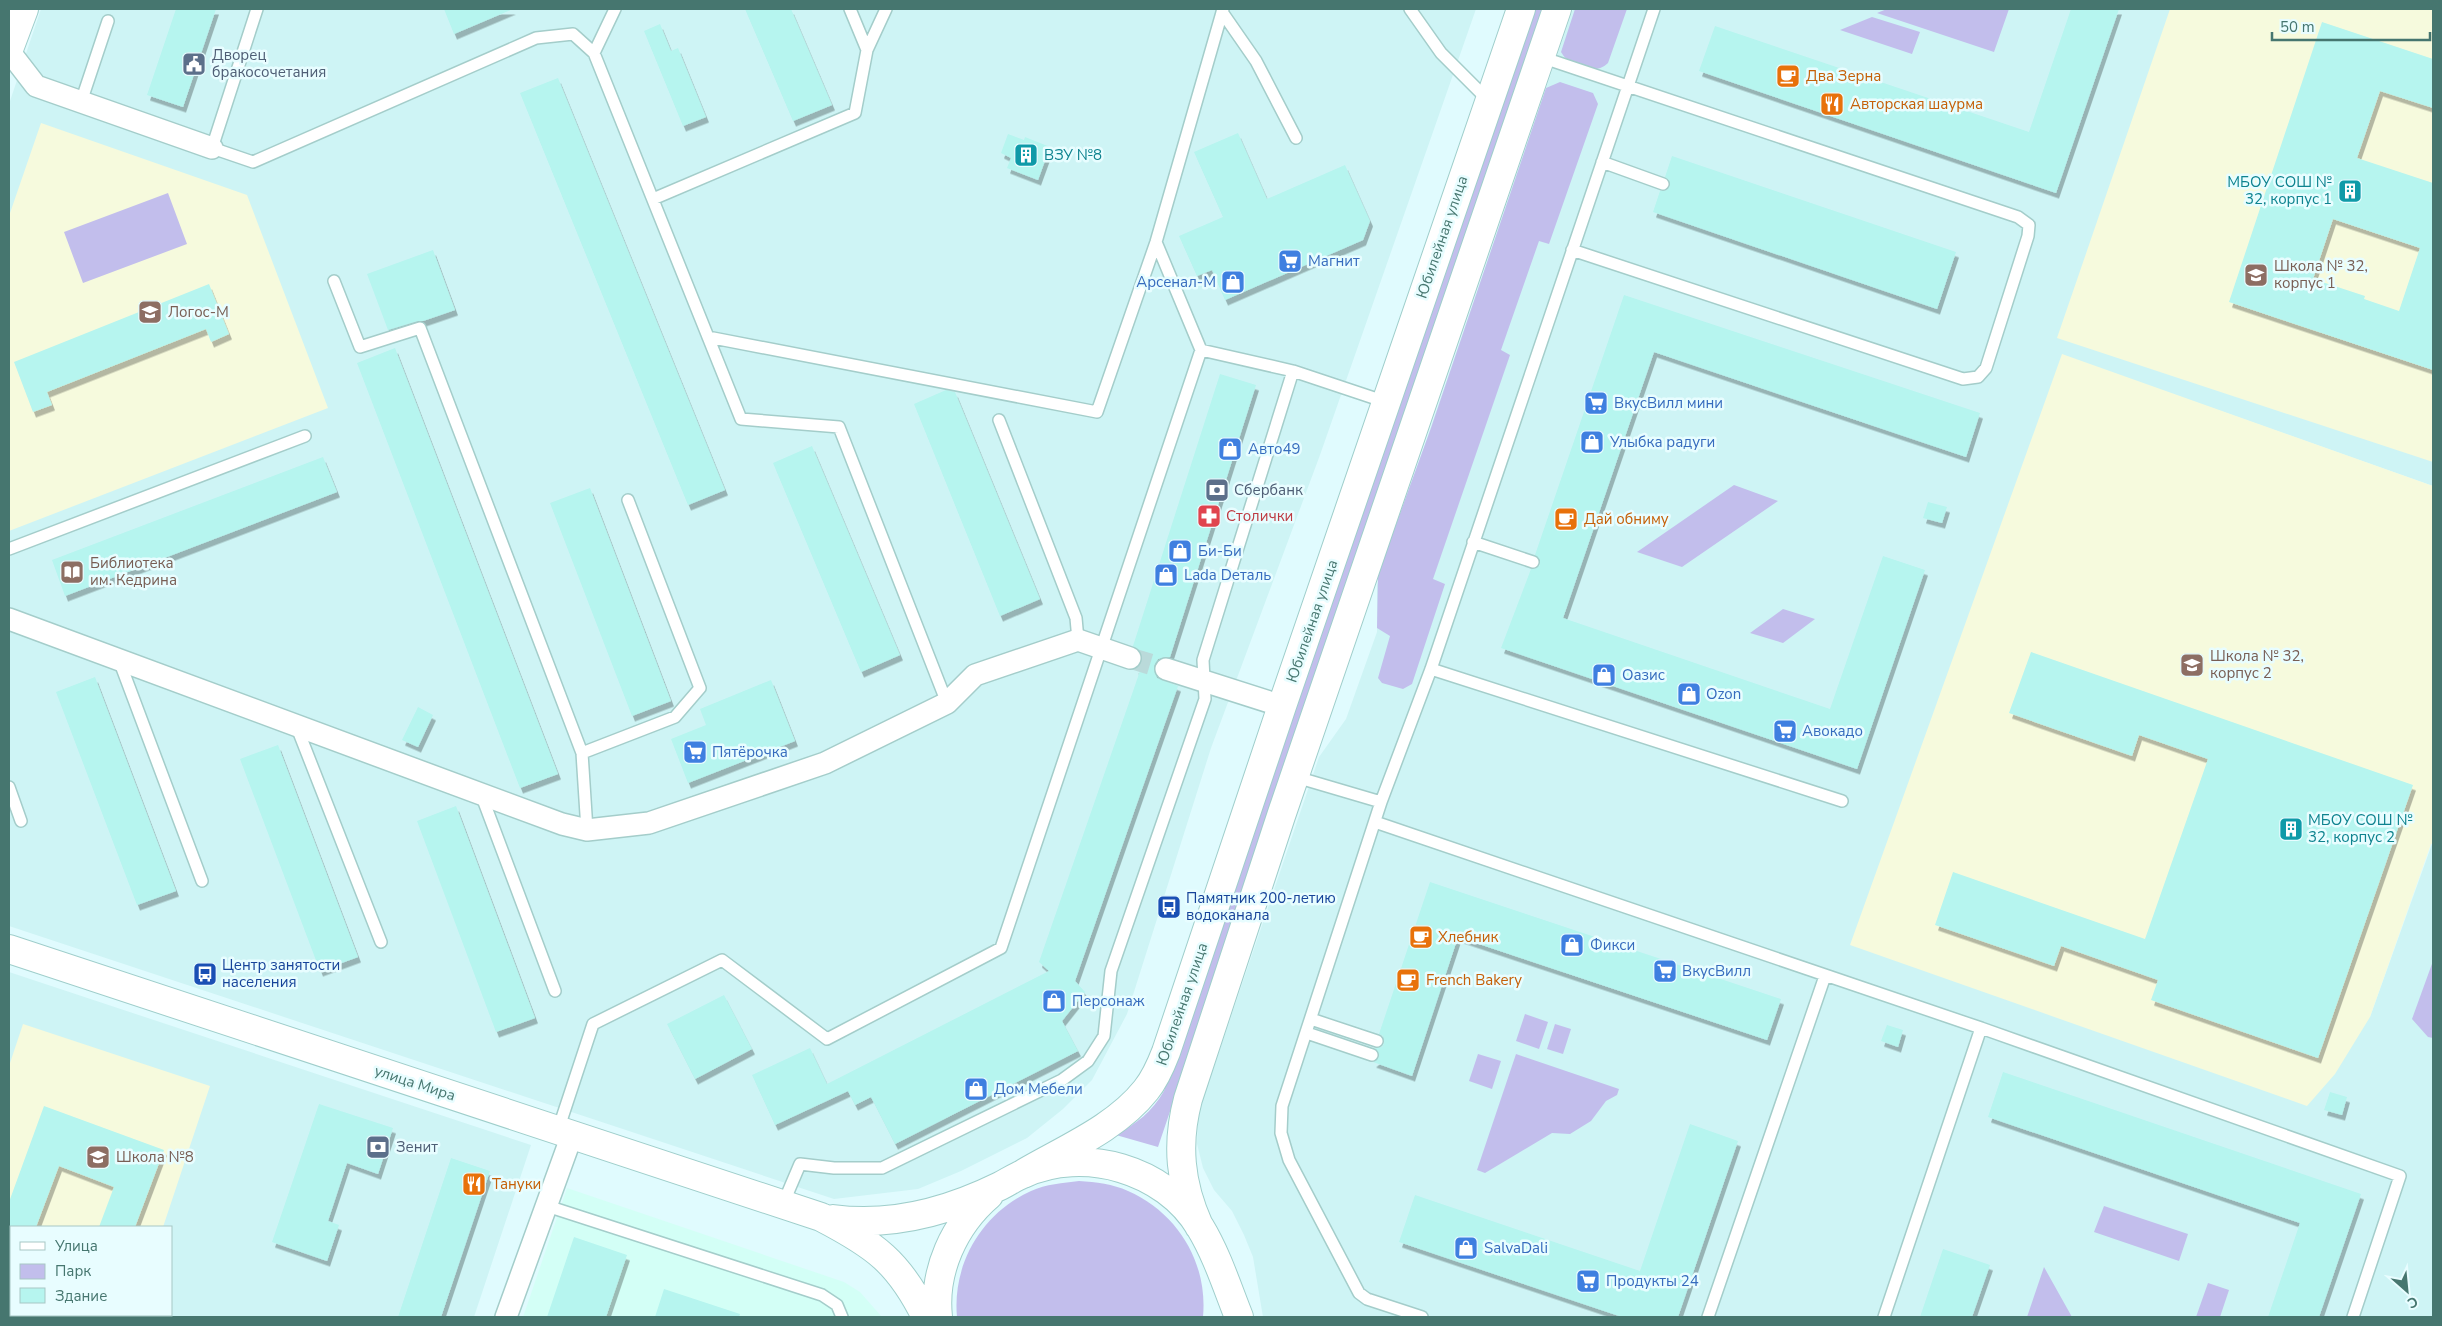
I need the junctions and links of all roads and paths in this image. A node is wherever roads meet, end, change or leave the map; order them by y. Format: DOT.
graph roads {
  1 [pos="24,9"];
  2 [pos="257,9"];
  3 [pos="615,9"];
  4 [pos="850,9"];
  5 [pos="886,9"];
  6 [pos="1410,9"];
  7 [pos="1521,9"];
  8 [pos="1558,9"];
  9 [pos="1654,9"];
  10 [pos="1223,10"];
  11 [pos="108,21"];
  12 [pos="9,50"];
  13 [pos="867,50"];
  14 [pos="594,53"];
  15 [pos="1541,57"];
  16 [pos="1628,86"];
  17 [pos="1489,101"];
  18 [pos="81,102"];
  19 [pos="1296,138"];
  20 [pos="212,148"];
  21 [pos="1602,162"];
  22 [pos="1662,184"];
  23 [pos="652,199"];
  24 [pos="1156,242"];
  25 [pos="1572,250"];
  26 [pos="334,281"];
  27 [pos="708,337"];
  28 [pos="1201,350"];
  29 [pos="1293,371"];
  30 [pos="1386,402"];
  31 [pos="999,420"];
  32 [pos="305,436"];
  33 [pos="628,500"];
  34 [pos="1473,542"];
  35 [pos="9,549"];
  36 [pos="1533,562"];
  37 [pos="9,619"];
  38 [pos="1078,640"];
  39 [pos="1101,649"];
  40 [pos="1130,658"];
  41 [pos="119,660"];
  42 [pos="1166,669"];
  43 [pos="1431,669"];
  44 [pos="1204,681"];
  45 [pos="947,703"];
  46 [pos="1282,706"];
  47 [pos="296,725"];
  48 [pos="582,753"];
  49 [pos="1296,777"];
  50 [pos="9,787"];
  51 [pos="481,794"];
  52 [pos="1381,802"];
  53 [pos="1842,802"];
  54 [pos="21,820"];
  55 [pos="1374,822"];
  56 [pos="587,830"];
  57 [pos="202,881"];
  58 [pos="380,942"];
  59 [pos="9,949"];
  60 [pos="1825,976"];
  61 [pos="555,991"];
  62 [pos="1311,1019"];
  63 [pos="1981,1028"];
  64 [pos="1307,1033"];
  65 [pos="1377,1041"];
  66 [pos="1372,1055"];
  67 [pos="565,1132"];
  68 [pos="1024,1173"];
  69 [pos="1000,1186"];
  70 [pos="783,1204"];
  71 [pos="547,1206"];
  72 [pos="821,1217"];
  73 [pos="1199,1226"];
  74 [pos="1213,1250"];
  75 [pos="506,1317"];
  76 [pos="842,1317"];
  77 [pos="926,1317"];
  78 [pos="938,1317"];
  79 [pos="1222,1317"];
  80 [pos="1239,1317"];
  81 [pos="1422,1317"];
  82 [pos="1708,1317"];
  83 [pos="1884,1317"];
  84 [pos="2353,1317"];
  1 -- 12 [label="main road"];
  2 -- 20 [label="lane"];
  3 -- 14 [label="lane"];
  4 -- 13 [label="lane"];
  5 -- 13 [label="lane"];
  6 -- 17 [label="lane"];
  7 -- 17 [label="main road, Юбилейная улица"];
  8 -- 15 [label="main road"];
  9 -- 16 [label="lane"];
  10 -- 19 [label="lane"];
  10 -- 24 [label="lane"];
  11 -- 18 [label="lane"];
  12 -- 18 [label="street"];
  13 -- 23 [label="lane"];
  14 -- 20 [label="lane"];
  14 -- 23 [label="lane"];
  15 -- 16 [label="lane"];
  15 -- 49 [label="main road"];
  16 -- 21 [label="lane"];
  16 -- 25 [label="lane"];
  17 -- 30 [label="main road, Юбилейная улица"];
  18 -- 20 [label="street"];
  21 -- 22 [label="lane"];
  21 -- 25 [label="lane"];
  23 -- 27 [label="lane"];
  24 -- 27 [label="lane"];
  24 -- 28 [label="lane"];
  25 -- 34 [label="lane"];
  26 -- 48 [label="lane"];
  27 -- 45 [label="lane"];
  28 -- 29 [label="lane"];
  28 -- 39 [label="lane"];
  29 -- 30 [label="lane"];
  29 -- 44 [label="lane"];
  30 -- 46 [label="main road, Юбилейная улица"];
  31 -- 38 [label="lane"];
  32 -- 35 [label="lane"];
  33 -- 48 [label="lane"];
  34 -- 36 [label="lane"];
  34 -- 43 [label="lane"];
  37 -- 41 [label="street"];
  38 -- 39 [label="street"];
  38 -- 45 [label="street"];
  39 -- 40 [label="street"];
  39 -- 67 [label="lane"];
  41 -- 47 [label="street"];
  41 -- 57 [label="lane"];
  42 -- 44 [label="street"];
  43 -- 52 [label="lane"];
  43 -- 53 [label="lane"];
  44 -- 46 [label="street"];
  44 -- 70 [label="lane"];
  45 -- 56 [label="street"];
  46 -- 68 [label="main road, Юбилейная улица"];
  47 -- 51 [label="street"];
  47 -- 58 [label="lane"];
  48 -- 56 [label="lane"];
  49 -- 52 [label="lane"];
  49 -- 73 [label="main road"];
  50 -- 54 [label="lane"];
  51 -- 56 [label="street"];
  51 -- 61 [label="lane"];
  52 -- 55 [label="lane"];
  55 -- 60 [label="lane"];
  55 -- 62 [label="lane"];
  59 -- 67 [label="main road, улица Мира"];
  60 -- 63 [label="lane"];
  60 -- 82 [label="lane"];
  62 -- 64 [label="lane"];
  62 -- 65 [label="lane"];
  63 -- 83 [label="lane"];
  63 -- 84 [label="lane"];
  64 -- 66 [label="lane"];
  64 -- 81 [label="lane"];
  67 -- 70 [label="main road, улица Мира"];
  67 -- 71 [label="street"];
  68 -- 69 [label="main road, улица Мира"];
  68 -- 73 [label="main road, улица Мира"];
  69 -- 72 [label="main road, улица Мира"];
  69 -- 78 [label="main road, улица Мира"];
  70 -- 72 [label="main road, улица Мира"];
  71 -- 75 [label="street"];
  71 -- 76 [label="lane"];
  72 -- 77 [label="main road, улица Мира"];
  73 -- 74 [label="main road, улица Мира"];
  74 -- 79 [label="main road, улица Мира"];
  74 -- 80 [label="main road, улица Мира"];
}
